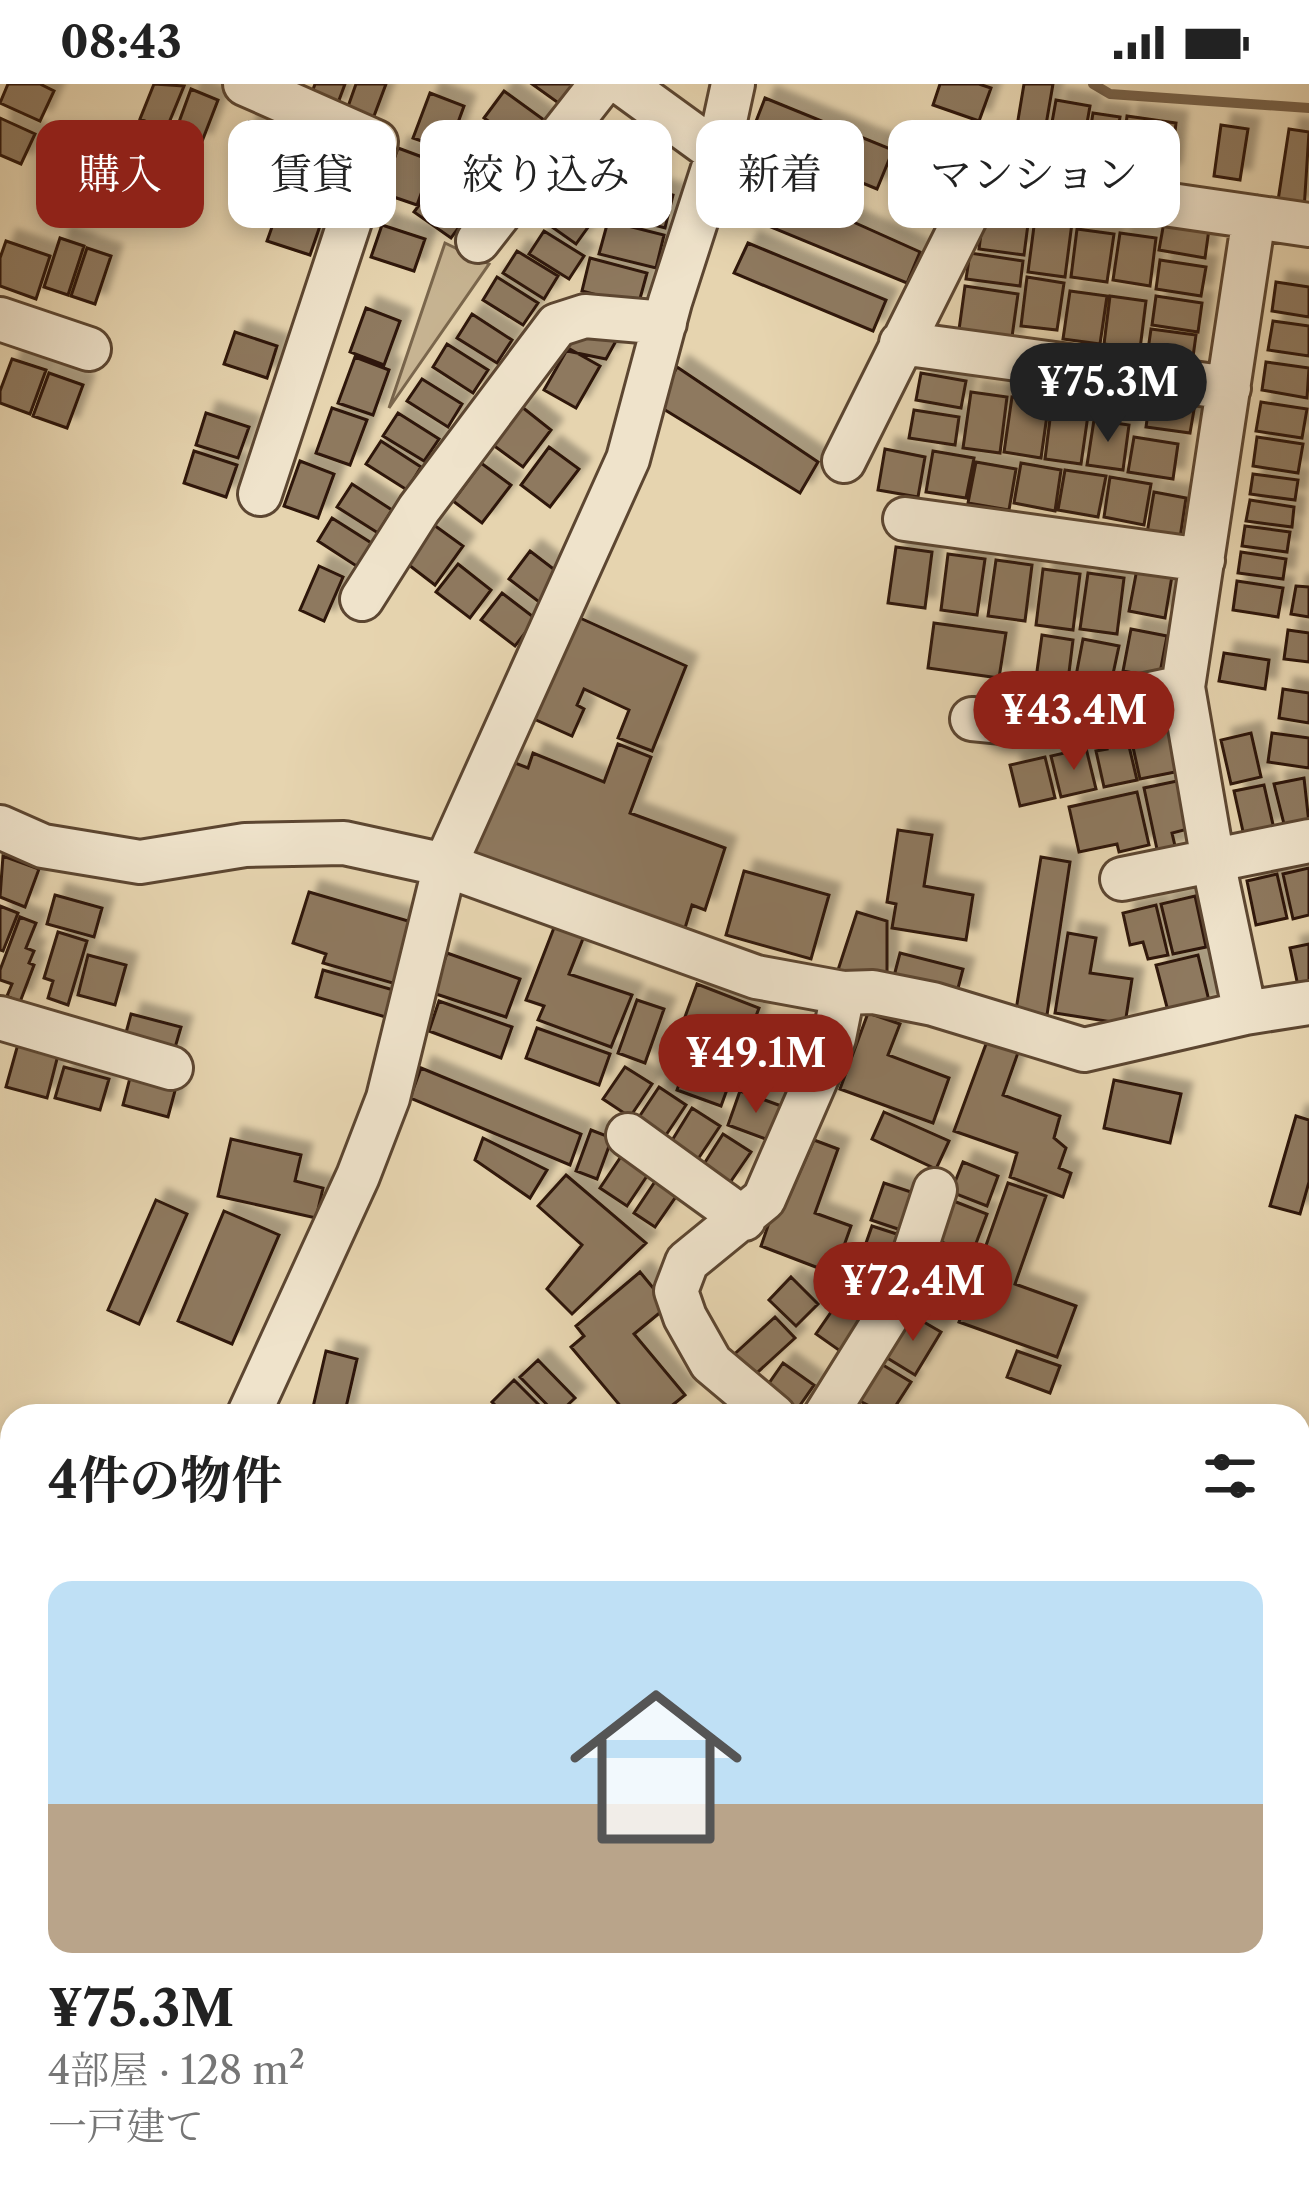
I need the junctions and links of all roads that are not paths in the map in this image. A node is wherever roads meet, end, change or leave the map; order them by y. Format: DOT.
graph roads {
  1 [pos="601,84"];
  2 [pos="623,84"];
  3 [pos="733,84"];
  4 [pos="267,88"];
  5 [pos="725,120"];
  6 [pos="696,137"];
  7 [pos="1254,217"];
  8 [pos="696,224"];
  9 [pos="1309,225"];
  10 [pos="478,241"];
  11 [pos="0,319"];
  12 [pos="665,323"];
  13 [pos="901,343"];
  14 [pos="88,349"];
  15 [pos="1229,388"];
  16 [pos="844,460"];
  17 [pos="260,494"];
  18 [pos="905,519"];
  19 [pos="1202,560"];
  20 [pos="362,599"];
  21 [pos="1183,686"];
  22 [pos="972,718"];
  23 [pos="0,827"];
  24 [pos="1309,841"];
  25 [pos="1213,861"];
  26 [pos="445,865"];
  27 [pos="1122,879"];
  28 [pos="843,993"];
  29 [pos="1309,1003"];
  30 [pos="1246,1012"];
  31 [pos="0,1018"];
  32 [pos="171,1068"];
  33 [pos="628,1135"];
  34 [pos="934,1190"];
  35 [pos="744,1219"];
  36 [pos="254,1404"];
  37 [pos="760,1404"];
  38 [pos="832,1404"];
  1 -- 10 [label="street"];
  2 -- 6 [label="street"];
  3 -- 5 [label="street"];
  4 -- 17 [label="street"];
  7 -- 9 [label="street"];
  7 -- 13 [label="street"];
  7 -- 15 [label="street"];
  8 -- 12 [label="street"];
  11 -- 14 [label="street"];
  12 -- 20 [label="street"];
  12 -- 26 [label="street"];
  13 -- 15 [label="street"];
  13 -- 16 [label="street"];
  15 -- 19 [label="street"];
  18 -- 19 [label="street"];
  19 -- 21 [label="street"];
  21 -- 22 [label="street"];
  21 -- 25 [label="street"];
  23 -- 26 [label="street"];
  24 -- 25 [label="street"];
  25 -- 27 [label="street"];
  25 -- 30 [label="street"];
  26 -- 28 [label="street"];
  26 -- 36 [label="street"];
  28 -- 30 [label="street"];
  28 -- 35 [label="street"];
  29 -- 30 [label="street"];
  31 -- 32 [label="street"];
  33 -- 35 [label="street"];
  34 -- 38 [label="street"];
  35 -- 37 [label="street"];
}
